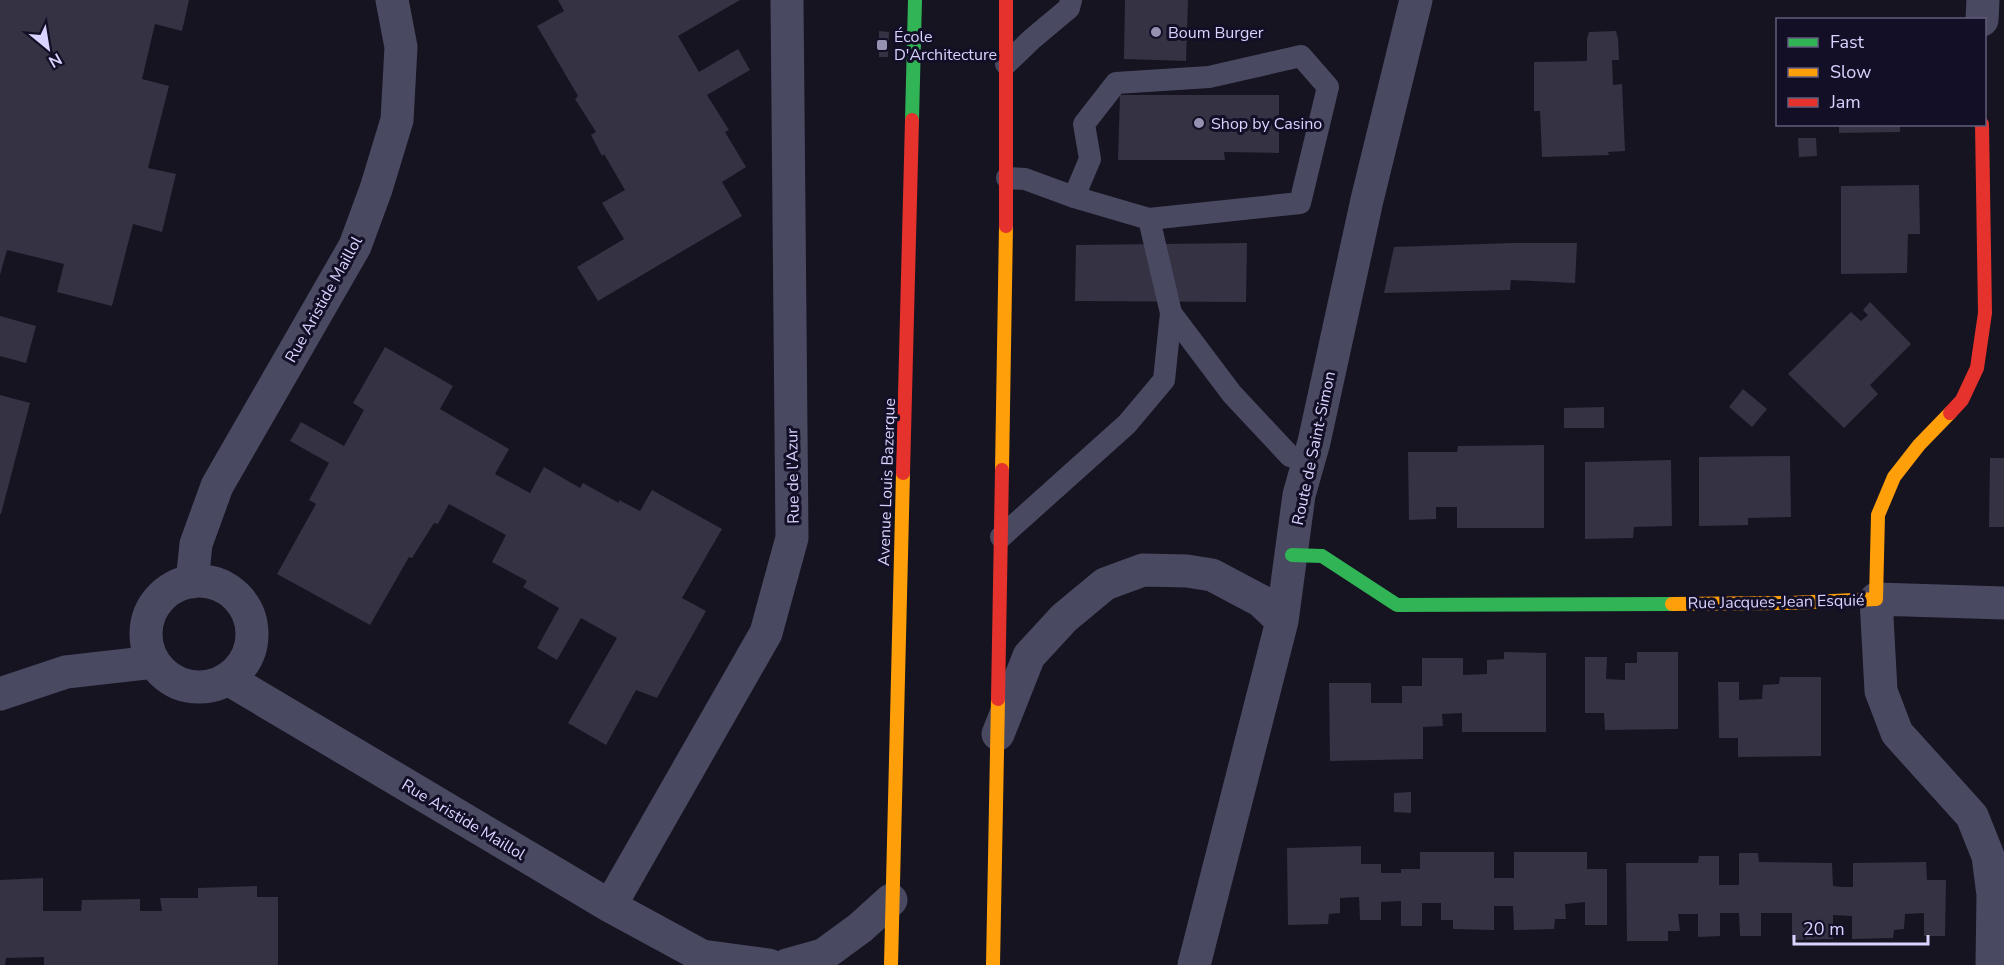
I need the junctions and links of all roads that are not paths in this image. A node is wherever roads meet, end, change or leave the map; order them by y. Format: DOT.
graph roads {
  1 [pos="392,0"];
  2 [pos="787,0"];
  3 [pos="915,0"];
  4 [pos="1006,0"];
  5 [pos="1071,0"];
  6 [pos="1416,0"];
  7 [pos="1983,0"];
  8 [pos="1983,18"];
  9 [pos="1006,64"];
  10 [pos="1982,126"];
  11 [pos="1007,178"];
  12 [pos="1074,196"];
  13 [pos="1149,219"];
  14 [pos="1171,313"];
  15 [pos="1309,461"];
  16 [pos="1001,537"];
  17 [pos="1292,555"];
  18 [pos="192,582"];
  19 [pos="1876,599"];
  20 [pos="2004,603"];
  21 [pos="1282,621"];
  22 [pos="153,662"];
  23 [pos="228,679"];
  24 [pos="0,694"];
  25 [pos="995,742"];
  26 [pos="891,900"];
  27 [pos="610,906"];
  28 [pos="704,962"];
  29 [pos="769,965"];
  30 [pos="787,965"];
  31 [pos="891,965"];
  32 [pos="993,965"];
  33 [pos="1194,965"];
  34 [pos="1992,965"];
  1 -- 18 [label="street, Rue Aristide Maillol"];
  2 -- 27 [label="street, Rue de l'Azur"];
  3 -- 26 [label="main road, Avenue Louis Bazerque"];
  4 -- 9 [label="main road"];
  5 -- 9 [label="lane"];
  6 -- 15 [label="street, Route de Saint-Simon"];
  7 -- 8 [label="street"];
  9 -- 11 [label="main road"];
  10 -- 19 [label="main road, Rue Jacques-Jean Esquié"];
  11 -- 12 [label="lane"];
  11 -- 16 [label="main road"];
  12 -- 13 [label="lane"];
  12 -- 13 [label="lane"];
  13 -- 14 [label="lane"];
  14 -- 15 [label="lane"];
  14 -- 16 [label="lane"];
  15 -- 17 [label="street, Route de Saint-Simon"];
  16 -- 25 [label="main road"];
  17 -- 19 [label="main road, Rue Jacques-Jean Esquié"];
  17 -- 21 [label="street, Route de Saint-Simon"];
  18 -- 22 [label="street"];
  18 -- 23 [label="street"];
  19 -- 20 [label="street"];
  19 -- 34 [label="street"];
  21 -- 25 [label="street"];
  21 -- 33 [label="street, Route de Saint-Simon"];
  22 -- 23 [label="street"];
  22 -- 24 [label="street"];
  23 -- 27 [label="street, Rue Aristide Maillol"];
  25 -- 32 [label="main road"];
  26 -- 30 [label="street"];
  26 -- 31 [label="main road, Avenue Louis Bazerque"];
  27 -- 28 [label="street, Rue Aristide Maillol"];
  28 -- 29 [label="street, Rue Aristide Maillol"];
}
